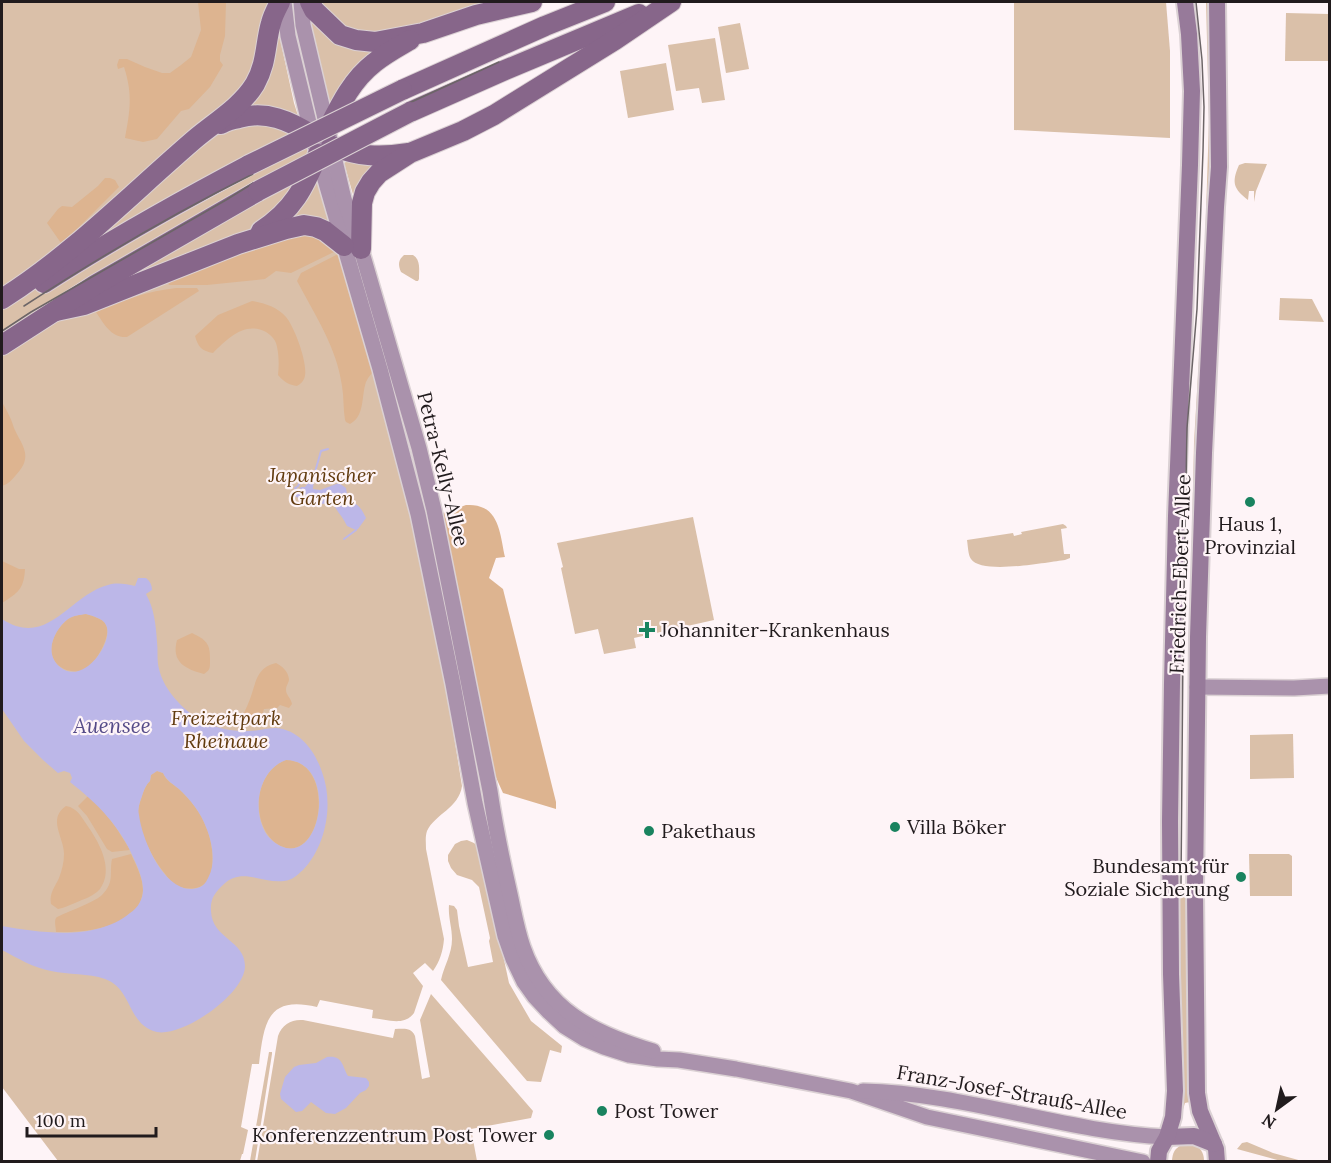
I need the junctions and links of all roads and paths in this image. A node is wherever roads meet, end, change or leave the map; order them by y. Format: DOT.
graph roads {
  1 [pos="282,2"];
  2 [pos="301,2"];
  3 [pos="310,2"];
  4 [pos="532,2"];
  5 [pos="605,2"];
  6 [pos="670,2"];
  7 [pos="1185,2"];
  8 [pos="1217,2"];
  9 [pos="423,33"];
  10 [pos="195,139"];
  11 [pos="322,141"];
  12 [pos="410,153"];
  13 [pos="238,244"];
  14 [pos="353,248"];
  15 [pos="78,252"];
  16 [pos="99,291"];
  17 [pos="2,299"];
  18 [pos="2,310"];
  19 [pos="2,345"];
  20 [pos="1329,686"];
  21 [pos="1197,687"];
  22 [pos="477,813"];
  23 [pos="495,825"];
  24 [pos="679,1060"];
  25 [pos="851,1091"];
  26 [pos="1167,1137"];
  27 [pos="1214,1144"];
  28 [pos="1117,1159"];
  29 [pos="1143,1161"];
  30 [pos="1158,1161"];
  31 [pos="1217,1161"];
  1 -- 10 [label="highway"];
  1 -- 11 [label="main road"];
  2 -- 11 [label="main road"];
  3 -- 9 [label="highway"];
  4 -- 9 [label="highway"];
  5 -- 15 [label="highway, bridge"];
  6 -- 12 [label="highway"];
  6 -- 16 [label="highway, bridge"];
  7 -- 26 [label="main road, Friedrich-Ebert-Allee"];
  8 -- 21 [label="main road, Friedrich-Ebert-Allee"];
  9 -- 11 [label="highway"];
  10 -- 11 [label="highway"];
  10 -- 15 [label="highway"];
  11 -- 12 [label="highway"];
  11 -- 13 [label="highway"];
  11 -- 14 [label="main road, Petra-Kelly-Allee"];
  12 -- 14 [label="highway"];
  13 -- 14 [label="highway"];
  13 -- 16 [label="highway"];
  14 -- 22 [label="main road, Petra-Kelly-Allee"];
  14 -- 23 [label="main road, Petra-Kelly-Allee"];
  15 -- 17 [label="highway"];
  15 -- 18 [label="highway"];
  16 -- 19 [label="highway"];
  20 -- 21 [label="main road"];
  21 -- 27 [label="main road, Friedrich-Ebert-Allee"];
  22 -- 24 [label="main road, Franz-Josef-Strauß-Allee"];
  23 -- 24 [label="main road, Franz-Josef-Strauß-Allee"];
  24 -- 25 [label="main road, Franz-Josef-Strauß-Allee"];
  25 -- 26 [label="main road, Franz-Josef-Strauß-Allee"];
  25 -- 28 [label="main road, Franz-Josef-Strauß-Allee"];
  26 -- 27 [label="main road"];
  26 -- 30 [label="main road, Friedrich-Ebert-Allee"];
  27 -- 31 [label="main road, Friedrich-Ebert-Allee"];
  28 -- 29 [label="main road, Franz-Josef-Strauß-Allee"];
}
